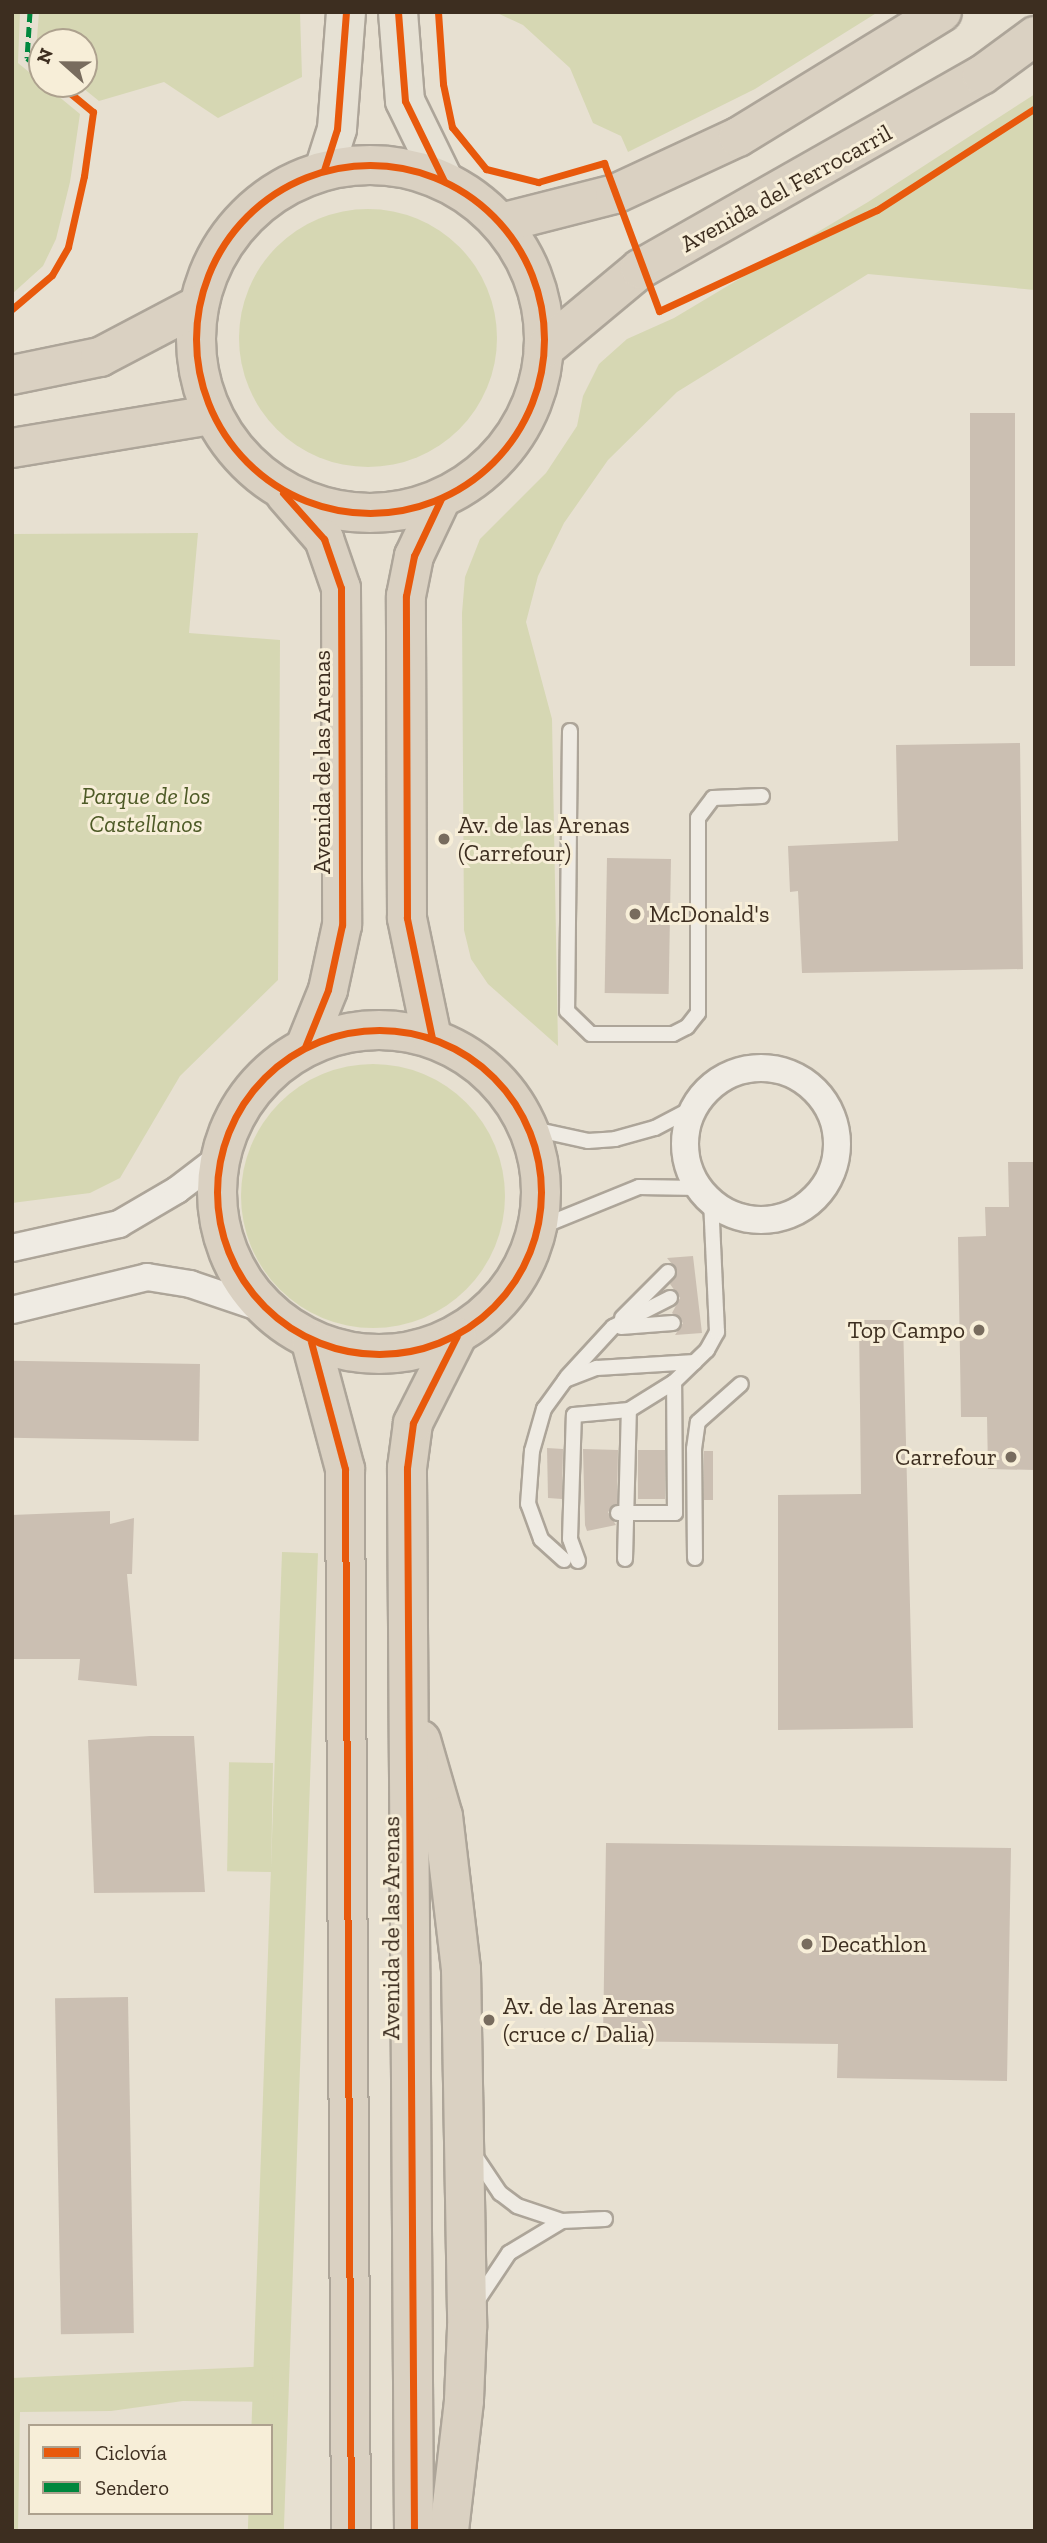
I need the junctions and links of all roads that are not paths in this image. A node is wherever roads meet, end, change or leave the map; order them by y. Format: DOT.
graph roads {
  1 [pos="346,12"];
  2 [pos="398,12"];
  3 [pos="942,12"];
  4 [pos="1035,36"];
  5 [pos="324,170"];
  6 [pos="444,181"];
  7 [pos="501,223"];
  8 [pos="199,305"];
  9 [pos="544,349"];
  10 [pos="12,375"];
  11 [pos="212,415"];
  12 [pos="12,448"];
  13 [pos="281,490"];
  14 [pos="441,499"];
  15 [pos="570,731"];
  16 [pos="762,796"];
  17 [pos="432,1038"];
  18 [pos="305,1047"];
  19 [pos="694,1108"];
  20 [pos="529,1128"];
  21 [pos="219,1158"];
  22 [pos="705,1195"];
  23 [pos="538,1228"];
  24 [pos="12,1248"];
  25 [pos="668,1272"];
  26 [pos="670,1298"];
  27 [pos="264,1309"];
  28 [pos="12,1310"];
  29 [pos="673,1323"];
  30 [pos="613,1327"];
  31 [pos="457,1336"];
  32 [pos="311,1342"];
  33 [pos="695,1362"];
  34 [pos="565,1380"];
  35 [pos="674,1382"];
  36 [pos="741,1384"];
  37 [pos="629,1410"];
  38 [pos="623,1508"];
  39 [pos="695,1558"];
  40 [pos="625,1559"];
  41 [pos="408,1698"];
  42 [pos="467,2139"];
  43 [pos="605,2220"];
  44 [pos="562,2221"];
  45 [pos="467,2328"];
  46 [pos="351,2531"];
  47 [pos="414,2531"];
  48 [pos="449,2531"];
  1 -- 5 [label="main road"];
  2 -- 6 [label="main road"];
  3 -- 7 [label="highway"];
  4 -- 9 [label="highway, Avenida del Ferrocarril"];
  5 -- 6 [label="highway"];
  5 -- 8 [label="highway"];
  6 -- 7 [label="highway"];
  7 -- 9 [label="highway"];
  8 -- 10 [label="highway"];
  8 -- 11 [label="highway"];
  9 -- 14 [label="highway"];
  11 -- 12 [label="highway"];
  11 -- 13 [label="highway"];
  13 -- 14 [label="highway"];
  13 -- 18 [label="highway, Avenida de las Arenas"];
  14 -- 17 [label="highway"];
  15 -- 16 [label="lane"];
  17 -- 18 [label="highway"];
  17 -- 20 [label="highway"];
  18 -- 21 [label="highway"];
  19 -- 20 [label="lane"];
  19 -- 22 [label="street"];
  19 -- 22 [label="street"];
  20 -- 23 [label="highway"];
  21 -- 24 [label="street"];
  21 -- 27 [label="highway"];
  22 -- 23 [label="lane"];
  22 -- 33 [label="lane"];
  23 -- 31 [label="highway"];
  25 -- 30 [label="lane"];
  26 -- 30 [label="lane"];
  27 -- 28 [label="street"];
  27 -- 32 [label="highway"];
  29 -- 30 [label="lane"];
  30 -- 34 [label="lane"];
  31 -- 32 [label="highway"];
  31 -- 41 [label="highway, Avenida de las Arenas"];
  32 -- 46 [label="highway, Avenida de las Arenas"];
  33 -- 34 [label="lane"];
  33 -- 35 [label="lane"];
  34 -- 37 [label="lane"];
  35 -- 37 [label="lane"];
  35 -- 38 [label="lane"];
  36 -- 39 [label="lane"];
  37 -- 38 [label="lane"];
  38 -- 40 [label="lane"];
  41 -- 42 [label="highway"];
  41 -- 47 [label="highway, Avenida de las Arenas"];
  42 -- 44 [label="lane"];
  42 -- 45 [label="highway"];
  43 -- 44 [label="lane"];
  44 -- 45 [label="lane"];
  45 -- 48 [label="highway"];
}
